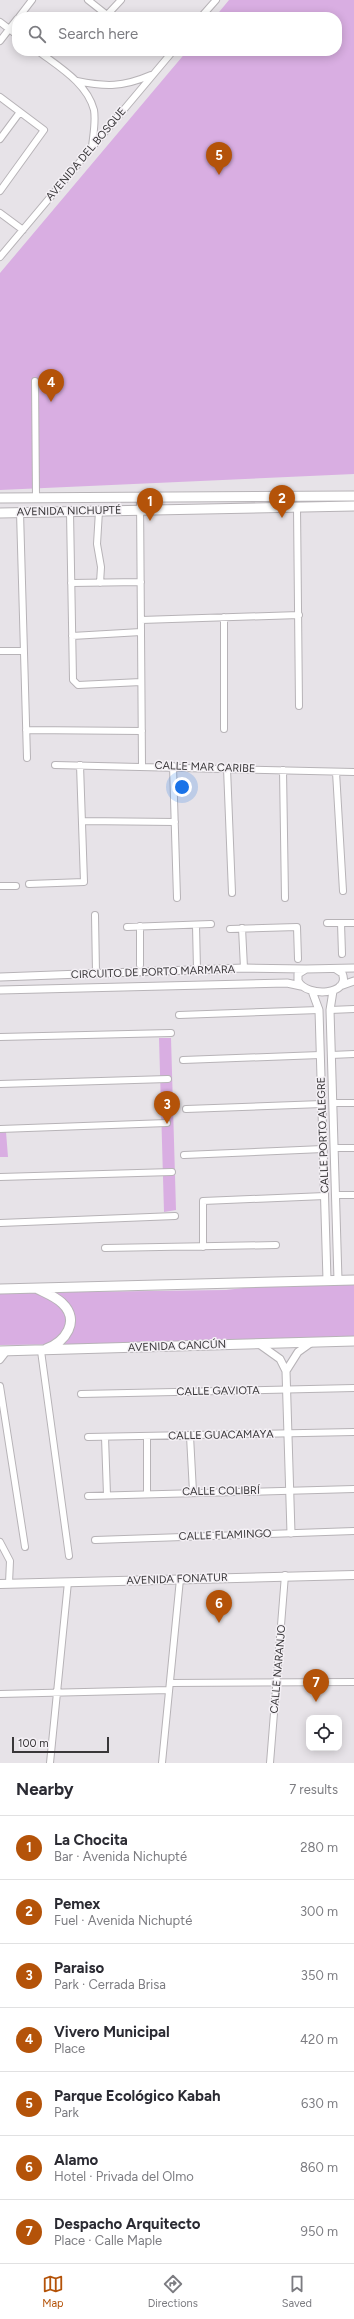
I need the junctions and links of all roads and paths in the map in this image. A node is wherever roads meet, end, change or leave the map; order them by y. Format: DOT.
graph roads {
  1 [pos="32,0"];
  2 [pos="88,0"];
  3 [pos="121,0"];
  4 [pos="216,0"];
  5 [pos="23,12"];
  6 [pos="103,12"];
  7 [pos="110,12"];
  8 [pos="205,12"];
  9 [pos="0,22"];
  10 [pos="12,25"];
  11 [pos="9,29"];
  12 [pos="12,31"];
  13 [pos="0,42"];
  14 [pos="44,56"];
  15 [pos="169,56"];
  16 [pos="153,75"];
  17 [pos="77,81"];
  18 [pos="0,97"];
  19 [pos="20,112"];
  20 [pos="0,139"];
  21 [pos="92,148"];
  22 [pos="0,190"];
  23 [pos="0,213"];
  24 [pos="23,230"];
  25 [pos="0,257"];
  26 [pos="35,381"];
  27 [pos="352,496"];
  28 [pos="0,498"];
  29 [pos="36,498"];
  30 [pos="140,498"];
  31 [pos="352,506"];
  32 [pos="297,507"];
  33 [pos="141,510"];
  34 [pos="99,511"];
  35 [pos="20,512"];
  36 [pos="70,512"];
  37 [pos="0,513"];
  38 [pos="141,582"];
  39 [pos="100,583"];
  40 [pos="71,584"];
  41 [pos="299,615"];
  42 [pos="224,617"];
  43 [pos="141,620"];
  44 [pos="141,632"];
  45 [pos="72,636"];
  46 [pos="24,650"];
  47 [pos="0,651"];
  48 [pos="142,682"];
  49 [pos="299,706"];
  50 [pos="224,729"];
  51 [pos="26,730"];
  52 [pos="142,732"];
  53 [pos="27,758"];
  54 [pos="55,765"];
  55 [pos="80,765"];
  56 [pos="142,765"];
  57 [pos="173,766"];
  58 [pos="227,768"];
  59 [pos="283,770"];
  60 [pos="336,772"];
  61 [pos="354,772"];
  62 [pos="82,821"];
  63 [pos="175,822"];
  64 [pos="29,884"];
  65 [pos="0,886"];
  66 [pos="16,886"];
  67 [pos="343,891"];
  68 [pos="232,892"];
  69 [pos="177,898"];
  70 [pos="285,898"];
  71 [pos="95,915"];
  72 [pos="328,923"];
  73 [pos="341,923"];
  74 [pos="354,923"];
  75 [pos="211,924"];
  76 [pos="196,925"];
  77 [pos="127,926"];
  78 [pos="140,926"];
  79 [pos="242,928"];
  80 [pos="230,929"];
  81 [pos="342,954"];
  82 [pos="298,959"];
  83 [pos="140,965"];
  84 [pos="244,968"];
  85 [pos="354,968"];
  86 [pos="306,969"];
  87 [pos="336,969"];
  88 [pos="198,970"];
  89 [pos="96,973"];
  90 [pos="0,977"];
  91 [pos="354,981"];
  92 [pos="301,986"];
  93 [pos="340,986"];
  94 [pos="0,990"];
  95 [pos="312,991"];
  96 [pos="333,991"];
  97 [pos="354,1009"];
  98 [pos="319,1010"];
  99 [pos="330,1010"];
  100 [pos="179,1015"];
  101 [pos="171,1033"];
  102 [pos="0,1037"];
  103 [pos="354,1054"];
  104 [pos="320,1055"];
  105 [pos="331,1055"];
  106 [pos="183,1060"];
  107 [pos="168,1079"];
  108 [pos="0,1084"];
  109 [pos="333,1103"];
  110 [pos="354,1103"];
  111 [pos="322,1104"];
  112 [pos="186,1109"];
  113 [pos="167,1123"];
  114 [pos="0,1129"];
  115 [pos="335,1148"];
  116 [pos="354,1148"];
  117 [pos="323,1149"];
  118 [pos="184,1155"];
  119 [pos="172,1172"];
  120 [pos="0,1178"];
  121 [pos="337,1195"];
  122 [pos="354,1195"];
  123 [pos="325,1196"];
  124 [pos="175,1216"];
  125 [pos="0,1223"];
  126 [pos="276,1245"];
  127 [pos="203,1247"];
  128 [pos="105,1248"];
  129 [pos="327,1280"];
  130 [pos="338,1280"];
  131 [pos="354,1280"];
  132 [pos="0,1289"];
  133 [pos="38,1289"];
  134 [pos="354,1341"];
  135 [pos="312,1342"];
  136 [pos="259,1344"];
  137 [pos="3,1351"];
  138 [pos="41,1351"];
  139 [pos="0,1360"];
  140 [pos="286,1371"];
  141 [pos="0,1386"];
  142 [pos="354,1388"];
  143 [pos="287,1390"];
  144 [pos="81,1394"];
  145 [pos="354,1432"];
  146 [pos="289,1434"];
  147 [pos="147,1436"];
  148 [pos="190,1436"];
  149 [pos="105,1437"];
  150 [pos="88,1438"];
  151 [pos="354,1489"];
  152 [pos="290,1490"];
  153 [pos="193,1492"];
  154 [pos="147,1493"];
  155 [pos="107,1495"];
  156 [pos="88,1496"];
  157 [pos="354,1531"];
  158 [pos="291,1533"];
  159 [pos="95,1540"];
  160 [pos="0,1542"];
  161 [pos="25,1547"];
  162 [pos="69,1556"];
  163 [pos="354,1574"];
  164 [pos="285,1575"];
  165 [pos="180,1579"];
  166 [pos="68,1582"];
  167 [pos="9,1583"];
  168 [pos="0,1584"];
  169 [pos="354,1682"];
  170 [pos="277,1684"];
  171 [pos="170,1687"];
  172 [pos="56,1691"];
  173 [pos="0,1694"];
  174 [pos="50,1763"];
  175 [pos="162,1763"];
  176 [pos="270,1763"];
  1 -- 5 [label="street"];
  2 -- 6 [label="street"];
  3 -- 7 [label="street"];
  4 -- 8 [label="street"];
  9 -- 11 [label="street"];
  10 -- 11 [label="street"];
  11 -- 12 [label="street"];
  11 -- 13 [label="street"];
  14 -- 17 [label="street"];
  15 -- 16 [label="street, AVENIDA DEL BOSQUE"];
  16 -- 17 [label="street"];
  16 -- 21 [label="street, AVENIDA DEL BOSQUE"];
  17 -- 21 [label="street"];
  18 -- 19 [label="street"];
  19 -- 20 [label="street"];
  19 -- 22 [label="street"];
  21 -- 24 [label="street, AVENIDA DEL BOSQUE"];
  23 -- 24 [label="street"];
  24 -- 25 [label="street, AVENIDA DEL BOSQUE"];
  26 -- 29 [label="street"];
  27 -- 30 [label="main road, AVENIDA NICHUPTÉ"];
  27 -- 31 [label="main road"];
  28 -- 29 [label="main road, AVENIDA NICHUPTÉ"];
  29 -- 30 [label="main road, AVENIDA NICHUPTÉ"];
  30 -- 33 [label="street"];
  31 -- 32 [label="main road, AVENIDA NICHUPTÉ"];
  32 -- 33 [label="main road, AVENIDA NICHUPTÉ"];
  32 -- 41 [label="street"];
  33 -- 34 [label="main road, AVENIDA NICHUPTÉ"];
  33 -- 38 [label="street"];
  34 -- 36 [label="main road, AVENIDA NICHUPTÉ"];
  34 -- 39 [label="street"];
  35 -- 36 [label="main road, AVENIDA NICHUPTÉ"];
  35 -- 37 [label="main road, AVENIDA NICHUPTÉ"];
  35 -- 46 [label="street"];
  36 -- 40 [label="street"];
  38 -- 39 [label="street"];
  38 -- 43 [label="street"];
  39 -- 40 [label="street"];
  40 -- 45 [label="street"];
  41 -- 42 [label="street"];
  41 -- 49 [label="street"];
  42 -- 43 [label="street"];
  42 -- 50 [label="street"];
  43 -- 44 [label="street"];
  44 -- 45 [label="street"];
  44 -- 48 [label="street"];
  45 -- 48 [label="street"];
  46 -- 47 [label="street"];
  46 -- 51 [label="street"];
  48 -- 52 [label="street"];
  51 -- 52 [label="street"];
  51 -- 53 [label="street"];
  52 -- 56 [label="street"];
  54 -- 55 [label="street, CALLE MAR CARIBE"];
  55 -- 56 [label="street, CALLE MAR CARIBE"];
  55 -- 62 [label="street"];
  56 -- 57 [label="street, CALLE MAR CARIBE"];
  57 -- 58 [label="street, CALLE MAR CARIBE"];
  57 -- 63 [label="street"];
  58 -- 59 [label="street, CALLE MAR CARIBE"];
  58 -- 68 [label="street"];
  59 -- 60 [label="street, CALLE MAR CARIBE"];
  59 -- 70 [label="street"];
  60 -- 61 [label="street, CALLE MAR CARIBE"];
  60 -- 67 [label="street"];
  62 -- 63 [label="street"];
  62 -- 64 [label="street"];
  63 -- 69 [label="street"];
  65 -- 66 [label="street"];
  71 -- 89 [label="street"];
  72 -- 73 [label="street"];
  73 -- 74 [label="street"];
  73 -- 81 [label="street"];
  75 -- 76 [label="street"];
  76 -- 78 [label="street"];
  76 -- 88 [label="street"];
  77 -- 78 [label="street"];
  78 -- 83 [label="street"];
  79 -- 80 [label="street"];
  79 -- 82 [label="street"];
  79 -- 84 [label="street"];
  84 -- 86 [label="street, CIRCUITO DE PORTO MARMARA"];
  84 -- 88 [label="street, CIRCUITO DE PORTO MARMARA"];
  85 -- 87 [label="street, CIRCUITO DE PORTO MARMARA"];
  86 -- 87 [label="street, CIRCUITO DE PORTO MARMARA"];
  86 -- 92 [label="street"];
  87 -- 93 [label="street"];
  88 -- 89 [label="street, CIRCUITO DE PORTO MARMARA"];
  89 -- 90 [label="street, CIRCUITO DE PORTO MARMARA"];
  91 -- 93 [label="street"];
  92 -- 94 [label="street, CIRCUITO DE PORTO MARMARA"];
  92 -- 95 [label="street, CIRCUITO DE PORTO MARMARA"];
  93 -- 96 [label="street"];
  95 -- 96 [label="street, CIRCUITO DE PORTO MARMARA"];
  95 -- 98 [label="street, CALLE PORTO ALEGRE"];
  96 -- 99 [label="street, CALLE PORTO ALEGRE"];
  97 -- 99 [label="street"];
  98 -- 99 [label="street"];
  98 -- 100 [label="street"];
  98 -- 104 [label="street, CALLE PORTO ALEGRE"];
  99 -- 105 [label="street, CALLE PORTO ALEGRE"];
  101 -- 102 [label="street"];
  103 -- 105 [label="street"];
  104 -- 105 [label="street"];
  104 -- 106 [label="street"];
  104 -- 111 [label="street, CALLE PORTO ALEGRE"];
  105 -- 109 [label="street, CALLE PORTO ALEGRE"];
  107 -- 108 [label="street"];
  109 -- 110 [label="street"];
  109 -- 111 [label="street"];
  109 -- 115 [label="street, CALLE PORTO ALEGRE"];
  111 -- 112 [label="street"];
  111 -- 117 [label="street, CALLE PORTO ALEGRE"];
  113 -- 114 [label="street"];
  115 -- 116 [label="street"];
  115 -- 121 [label="street, CALLE PORTO ALEGRE"];
  117 -- 118 [label="street"];
  117 -- 123 [label="street, CALLE PORTO ALEGRE"];
  119 -- 120 [label="street"];
  121 -- 122 [label="street"];
  121 -- 123 [label="street"];
  121 -- 130 [label="street, CALLE PORTO ALEGRE"];
  123 -- 127 [label="street"];
  123 -- 129 [label="street, CALLE PORTO ALEGRE"];
  124 -- 125 [label="street"];
  126 -- 127 [label="street"];
  127 -- 128 [label="street"];
  129 -- 130 [label="main road"];
  129 -- 133 [label="main road"];
  130 -- 131 [label="main road"];
  132 -- 133 [label="main road"];
  133 -- 138 [label="main road"];
  134 -- 135 [label="main road, AVENIDA CANCÚN"];
  135 -- 136 [label="main road, AVENIDA CANCÚN"];
  135 -- 140 [label="street"];
  136 -- 138 [label="main road, AVENIDA CANCÚN"];
  136 -- 140 [label="street"];
  137 -- 138 [label="main road, AVENIDA CANCÚN"];
  137 -- 139 [label="street"];
  138 -- 162 [label="street"];
  140 -- 143 [label="street"];
  141 -- 161 [label="street"];
  142 -- 143 [label="street, CALLE GAVIOTA"];
  143 -- 144 [label="street, CALLE GAVIOTA"];
  143 -- 146 [label="street"];
  145 -- 146 [label="street, CALLE GUACAMAYA"];
  146 -- 148 [label="street, CALLE GUACAMAYA"];
  146 -- 152 [label="street"];
  147 -- 148 [label="street, CALLE GUACAMAYA"];
  147 -- 149 [label="street, CALLE GUACAMAYA"];
  147 -- 154 [label="street"];
  148 -- 153 [label="street"];
  149 -- 150 [label="street, CALLE GUACAMAYA"];
  149 -- 155 [label="street"];
  151 -- 152 [label="street, CALLE COLIBRÍ"];
  152 -- 153 [label="street, CALLE COLIBRÍ"];
  152 -- 158 [label="street"];
  153 -- 154 [label="street, CALLE COLIBRÍ"];
  154 -- 155 [label="street, CALLE COLIBRÍ"];
  155 -- 156 [label="street, CALLE COLIBRÍ"];
  157 -- 158 [label="street, CALLE FLAMINGO"];
  158 -- 159 [label="street, CALLE FLAMINGO"];
  160 -- 167 [label="street"];
  163 -- 164 [label="main road, AVENIDA FONATUR"];
  164 -- 165 [label="main road, AVENIDA FONATUR"];
  164 -- 170 [label="street, CALLE NARANJO"];
  165 -- 166 [label="main road, AVENIDA FONATUR"];
  165 -- 171 [label="street"];
  166 -- 167 [label="main road, AVENIDA FONATUR"];
  166 -- 172 [label="street"];
  167 -- 168 [label="main road, AVENIDA FONATUR"];
  169 -- 170 [label="street"];
  170 -- 171 [label="street"];
  170 -- 176 [label="street, CALLE NARANJO"];
  171 -- 172 [label="street"];
  171 -- 175 [label="street"];
  172 -- 173 [label="street"];
  172 -- 174 [label="street"];
}
